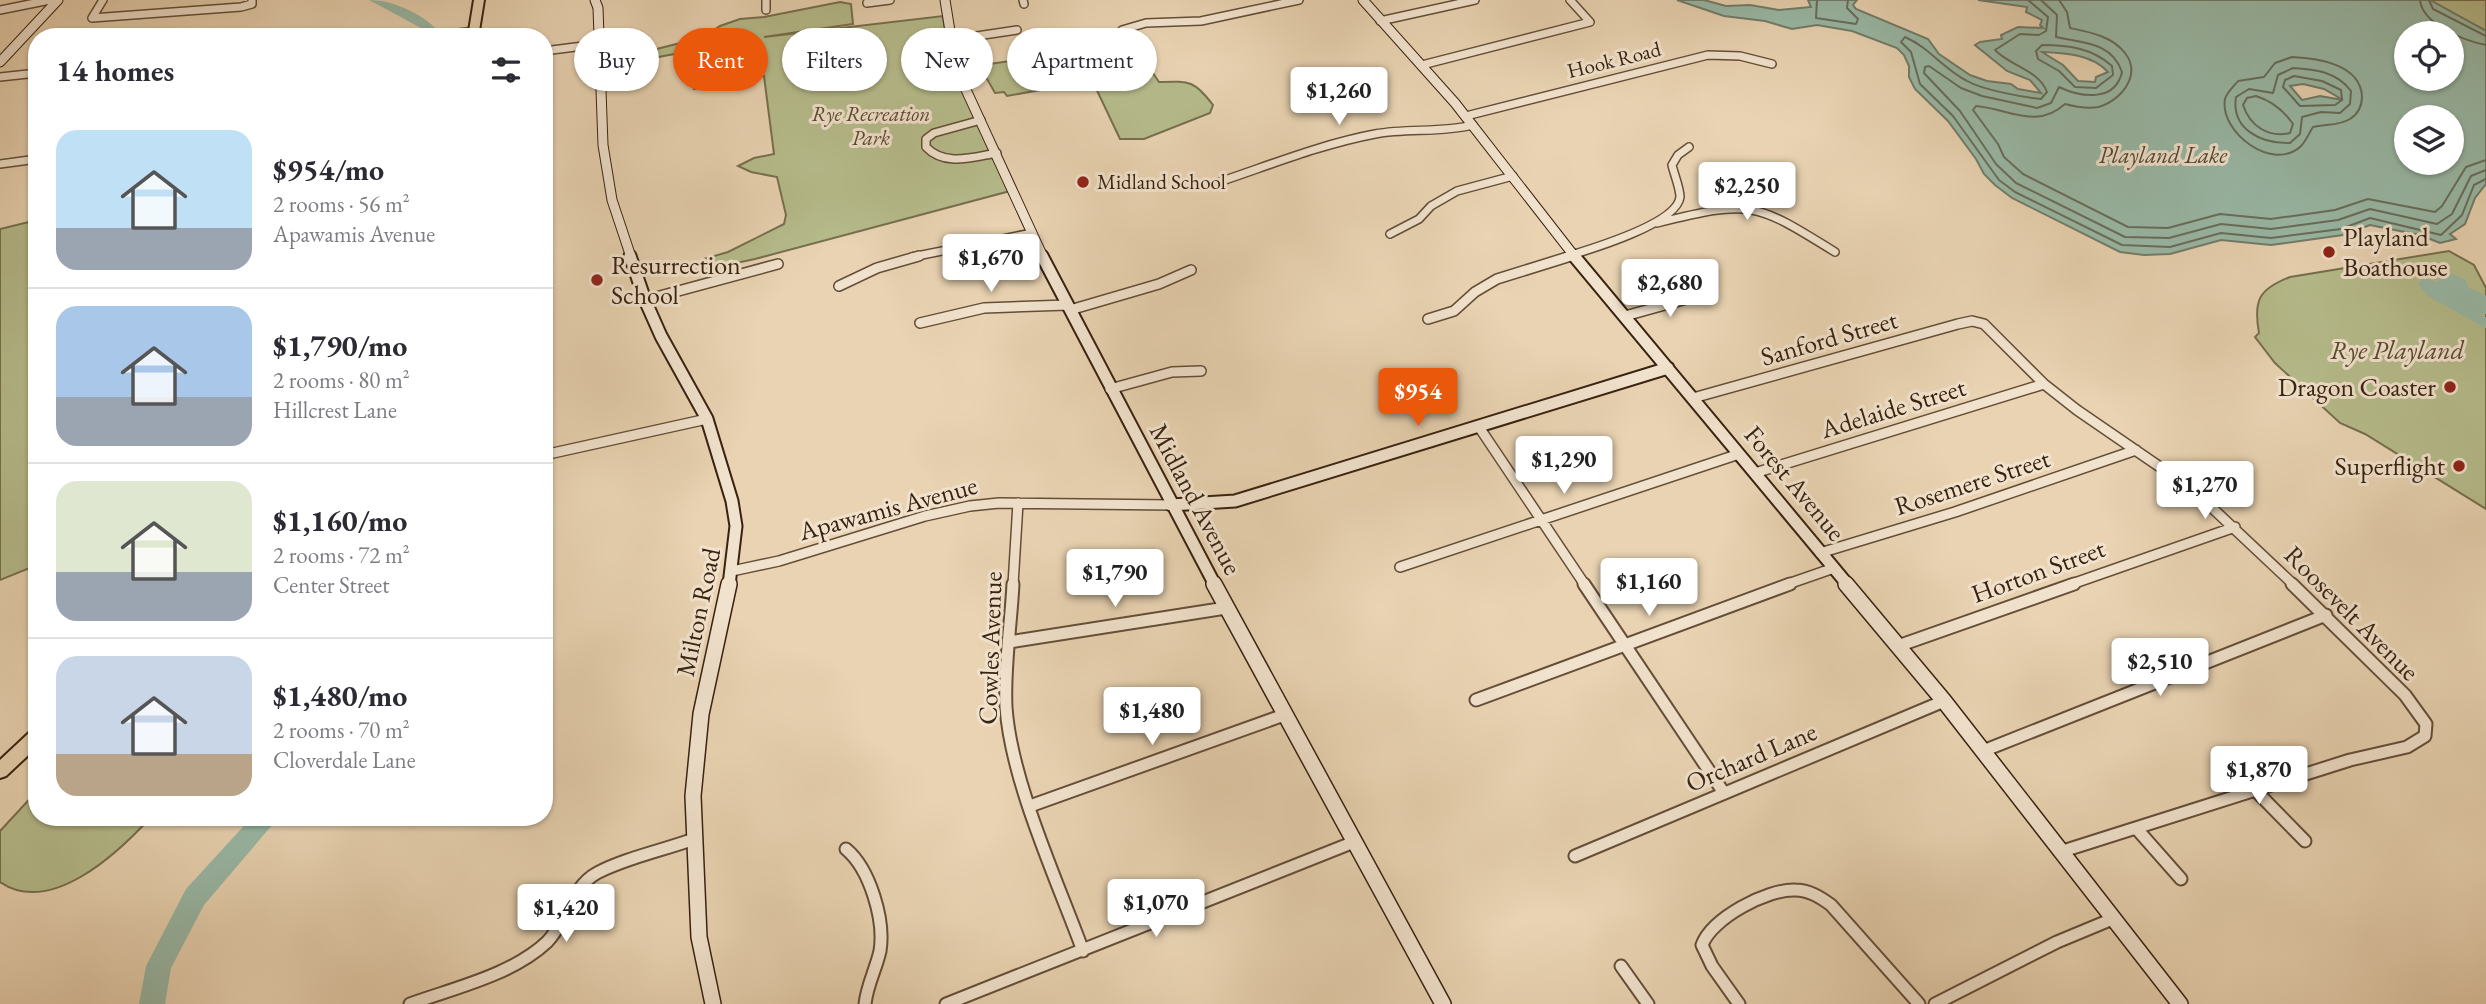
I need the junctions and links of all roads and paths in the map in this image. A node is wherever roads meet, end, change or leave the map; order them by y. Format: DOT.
graph roads {
  1 [pos="50,0"];
  2 [pos="58,0"];
  3 [pos="103,0"];
  4 [pos="252,0"];
  5 [pos="480,0"];
  6 [pos="598,0"];
  7 [pos="766,0"];
  8 [pos="890,0"];
  9 [pos="945,0"];
  10 [pos="1299,0"];
  11 [pos="1363,0"];
  12 [pos="1475,0"];
  13 [pos="1570,0"];
  14 [pos="867,3"];
  15 [pos="0,10"];
  16 [pos="766,10"];
  17 [pos="1380,21"];
  18 [pos="32,28"];
  19 [pos="475,28"];
  20 [pos="599,28"];
  21 [pos="948,28"];
  22 [pos="1129,28"];
  23 [pos="28,32"];
  24 [pos="574,47"];
  25 [pos="553,50"];
  26 [pos="0,62"];
  27 [pos="1422,65"];
  28 [pos="1772,65"];
  29 [pos="28,74"];
  30 [pos="0,77"];
  31 [pos="601,91"];
  32 [pos="967,91"];
  33 [pos="1466,116"];
  34 [pos="981,120"];
  35 [pos="1473,125"];
  36 [pos="1689,148"];
  37 [pos="997,153"];
  38 [pos="28,160"];
  39 [pos="0,164"];
  40 [pos="1513,176"];
  41 [pos="1219,182"];
  42 [pos="1653,224"];
  43 [pos="1032,233"];
  44 [pos="1390,234"];
  45 [pos="1835,252"];
  46 [pos="1574,256"];
  47 [pos="778,264"];
  48 [pos="1191,270"];
  49 [pos="839,286"];
  50 [pos="1708,293"];
  51 [pos="645,300"];
  52 [pos="1069,308"];
  53 [pos="1625,316"];
  54 [pos="1428,319"];
  55 [pos="1978,322"];
  56 [pos="920,323"];
  57 [pos="1668,368"];
  58 [pos="1201,371"];
  59 [pos="2044,384"];
  60 [pos="1110,389"];
  61 [pos="1692,398"];
  62 [pos="707,419"];
  63 [pos="1479,427"];
  64 [pos="2136,450"];
  65 [pos="553,453"];
  66 [pos="1739,454"];
  67 [pos="1755,473"];
  68 [pos="1017,503"];
  69 [pos="1171,505"];
  70 [pos="1542,520"];
  71 [pos="2235,527"];
  72 [pos="1821,553"];
  73 [pos="1400,567"];
  74 [pos="1834,568"];
  75 [pos="732,571"];
  76 [pos="1226,608"];
  77 [pos="2326,615"];
  78 [pos="1009,642"];
  79 [pos="1624,643"];
  80 [pos="1898,646"];
  81 [pos="1476,700"];
  82 [pos="1944,701"];
  83 [pos="1284,715"];
  84 [pos="28,745"];
  85 [pos="1983,751"];
  86 [pos="0,771"];
  87 [pos="2255,790"];
  88 [pos="1724,793"];
  89 [pos="1030,806"];
  90 [pos="2136,828"];
  91 [pos="694,839"];
  92 [pos="2305,841"];
  93 [pos="1354,842"];
  94 [pos="846,849"];
  95 [pos="2060,852"];
  96 [pos="1575,856"];
  97 [pos="2181,879"];
  98 [pos="2110,920"];
  99 [pos="1083,950"];
  100 [pos="1620,966"];
  101 [pos="410,1004"];
  102 [pos="713,1004"];
  103 [pos="865,1004"];
  104 [pos="946,1004"];
  105 [pos="1443,1004"];
  106 [pos="1648,1004"];
  107 [pos="1739,1004"];
  108 [pos="1919,1004"];
  109 [pos="1935,1004"];
  110 [pos="2180,1004"];
  1 -- 15 [label="street"];
  2 -- 18 [label="street"];
  3 -- 4 [label="street"];
  5 -- 19 [label="main road"];
  6 -- 20 [label="street, Milton Road"];
  7 -- 16 [label="street"];
  8 -- 14 [label="street"];
  9 -- 21 [label="street, Midland Avenue"];
  10 -- 22 [label="street"];
  11 -- 17 [label="street, Forest Avenue"];
  12 -- 17 [label="street"];
  13 -- 27 [label="street"];
  17 -- 27 [label="street, Forest Avenue"];
  23 -- 26 [label="street"];
  24 -- 25 [label="street"];
  27 -- 33 [label="street, Forest Avenue"];
  28 -- 33 [label="street, Hook Road"];
  29 -- 30 [label="street"];
  31 -- 51 [label="street, Milton Road"];
  32 -- 34 [label="street, Midland Avenue"];
  33 -- 35 [label="street, Forest Avenue"];
  34 -- 37 [label="street, Midland Avenue"];
  34 -- 37 [label="street"];
  35 -- 40 [label="street, Forest Avenue"];
  35 -- 41 [label="street"];
  36 -- 42 [label="street"];
  37 -- 43 [label="street, Midland Avenue"];
  38 -- 39 [label="street"];
  40 -- 44 [label="street"];
  40 -- 46 [label="street, Forest Avenue"];
  42 -- 45 [label="street"];
  42 -- 46 [label="street"];
  43 -- 49 [label="street"];
  43 -- 52 [label="street, Midland Avenue"];
  46 -- 53 [label="street, Forest Avenue"];
  46 -- 54 [label="street"];
  47 -- 51 [label="street"];
  48 -- 52 [label="street"];
  50 -- 53 [label="street"];
  51 -- 62 [label="street, Milton Road"];
  52 -- 56 [label="street"];
  52 -- 60 [label="street, Midland Avenue"];
  53 -- 57 [label="street, Forest Avenue"];
  55 -- 59 [label="street, Roosevelt Avenue"];
  55 -- 61 [label="street, Sanford Street"];
  57 -- 61 [label="street, Forest Avenue"];
  57 -- 63 [label="street, Apawamis Avenue"];
  58 -- 60 [label="street"];
  59 -- 64 [label="street, Roosevelt Avenue"];
  59 -- 67 [label="street, Adelaide Street"];
  60 -- 69 [label="street, Midland Avenue"];
  61 -- 66 [label="street, Forest Avenue"];
  62 -- 65 [label="street"];
  62 -- 75 [label="street, Milton Road"];
  63 -- 69 [label="street, Apawamis Avenue"];
  63 -- 70 [label="street"];
  64 -- 71 [label="street, Roosevelt Avenue"];
  64 -- 72 [label="street, Rosemere Street"];
  66 -- 67 [label="street, Forest Avenue"];
  66 -- 70 [label="street"];
  67 -- 72 [label="street, Forest Avenue"];
  68 -- 69 [label="street, Apawamis Avenue"];
  68 -- 75 [label="street, Apawamis Avenue"];
  68 -- 78 [label="street, Cowles Avenue"];
  69 -- 76 [label="street, Midland Avenue"];
  70 -- 73 [label="street"];
  70 -- 79 [label="street"];
  71 -- 77 [label="street, Roosevelt Avenue"];
  71 -- 80 [label="street, Horton Street"];
  72 -- 74 [label="street, Forest Avenue"];
  74 -- 79 [label="street"];
  74 -- 80 [label="street, Forest Avenue"];
  75 -- 91 [label="street, Milton Road"];
  76 -- 78 [label="street"];
  76 -- 83 [label="street, Midland Avenue"];
  77 -- 85 [label="street"];
  77 -- 87 [label="street, Roosevelt Avenue"];
  78 -- 89 [label="street, Cowles Avenue"];
  79 -- 81 [label="street"];
  79 -- 88 [label="street"];
  80 -- 82 [label="street, Forest Avenue"];
  82 -- 85 [label="street, Forest Avenue"];
  82 -- 88 [label="street, Orchard Lane"];
  83 -- 89 [label="street"];
  83 -- 93 [label="street, Midland Avenue"];
  84 -- 86 [label="main road"];
  85 -- 95 [label="street, Forest Avenue"];
  87 -- 90 [label="street"];
  87 -- 92 [label="street"];
  88 -- 96 [label="street, Orchard Lane"];
  89 -- 99 [label="street, Cowles Avenue"];
  90 -- 95 [label="street"];
  90 -- 97 [label="street"];
  91 -- 101 [label="street"];
  91 -- 102 [label="street, Milton Road"];
  93 -- 99 [label="street"];
  93 -- 105 [label="street, Midland Avenue"];
  94 -- 103 [label="street"];
  95 -- 98 [label="street, Forest Avenue"];
  98 -- 109 [label="street"];
  98 -- 110 [label="street, Forest Avenue"];
  99 -- 104 [label="street"];
  100 -- 106 [label="street"];
  107 -- 108 [label="street"];
}
